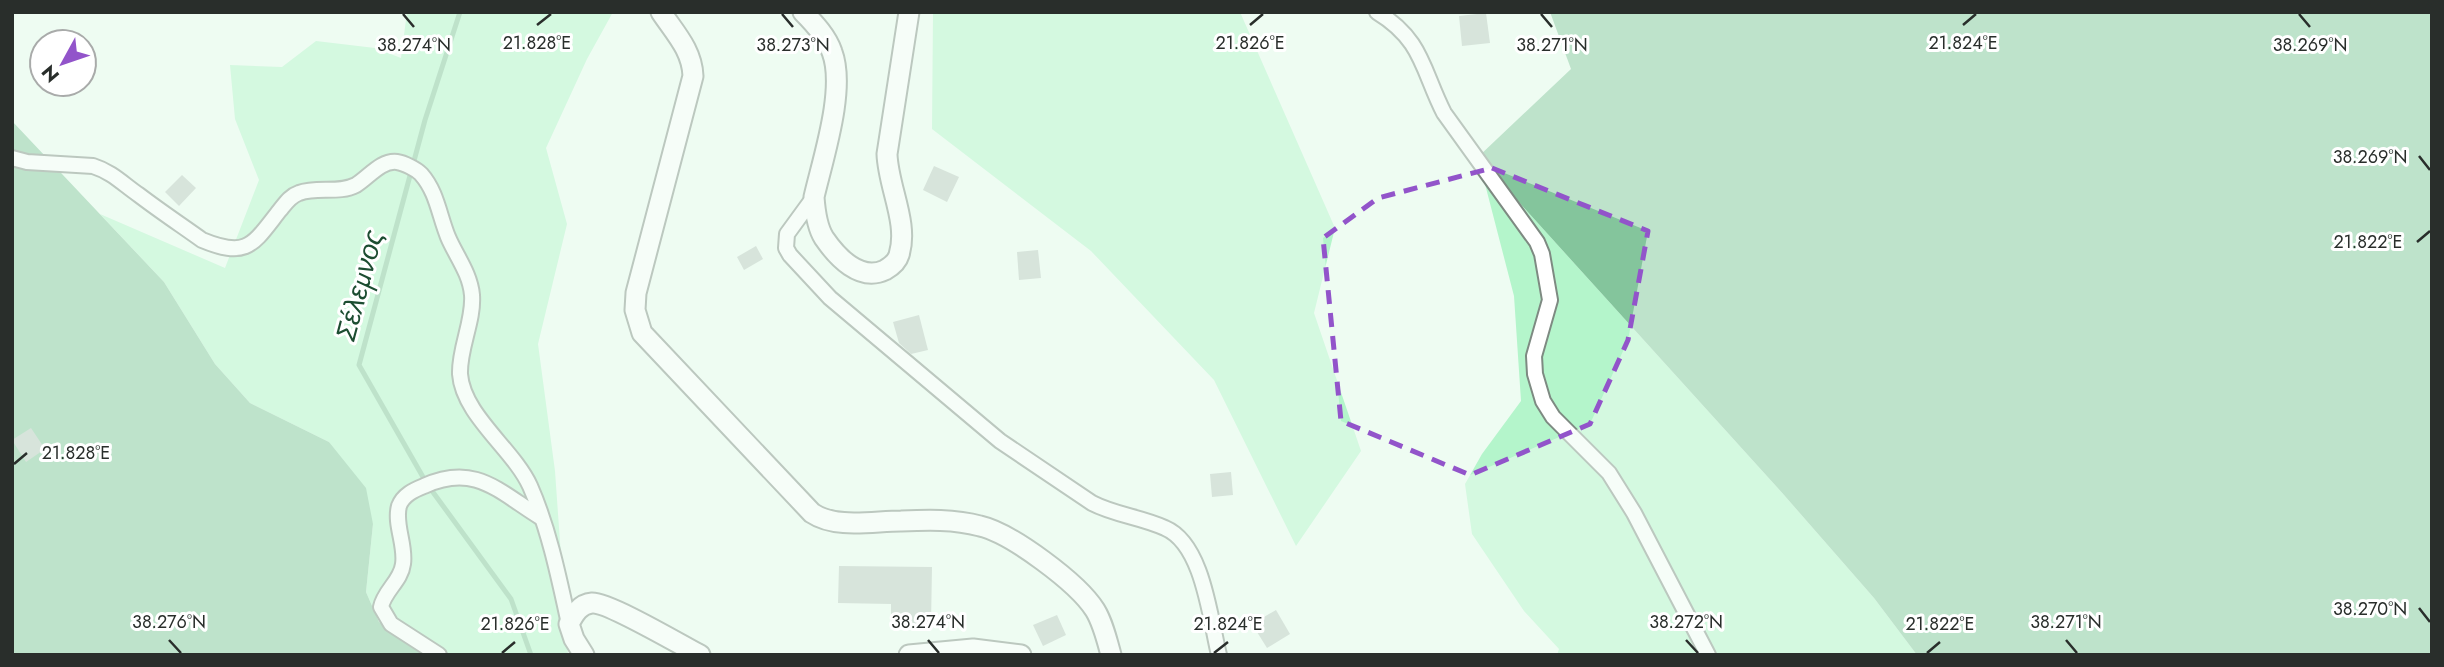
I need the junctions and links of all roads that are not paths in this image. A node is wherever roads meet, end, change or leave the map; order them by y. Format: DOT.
graph roads {
  1 [pos="661,12"];
  2 [pos="803,12"];
  3 [pos="909,12"];
  4 [pos="1377,12"];
  5 [pos="12,158"];
  6 [pos="814,197"];
  7 [pos="540,517"];
  8 [pos="569,624"];
  9 [pos="439,655"];
  10 [pos="584,655"];
  11 [pos="700,655"];
  12 [pos="909,655"];
  13 [pos="1021,655"];
  14 [pos="1111,655"];
  15 [pos="1219,655"];
  16 [pos="1707,655"];
  1 -- 14 [label="main road"];
  2 -- 6 [label="main road"];
  3 -- 6 [label="main road"];
  4 -- 16 [label="street"];
  5 -- 7 [label="street"];
  6 -- 15 [label="street"];
  7 -- 8 [label="street"];
  7 -- 9 [label="street"];
  8 -- 10 [label="main road"];
  8 -- 11 [label="main road"];
  12 -- 13 [label="main road"];
}
